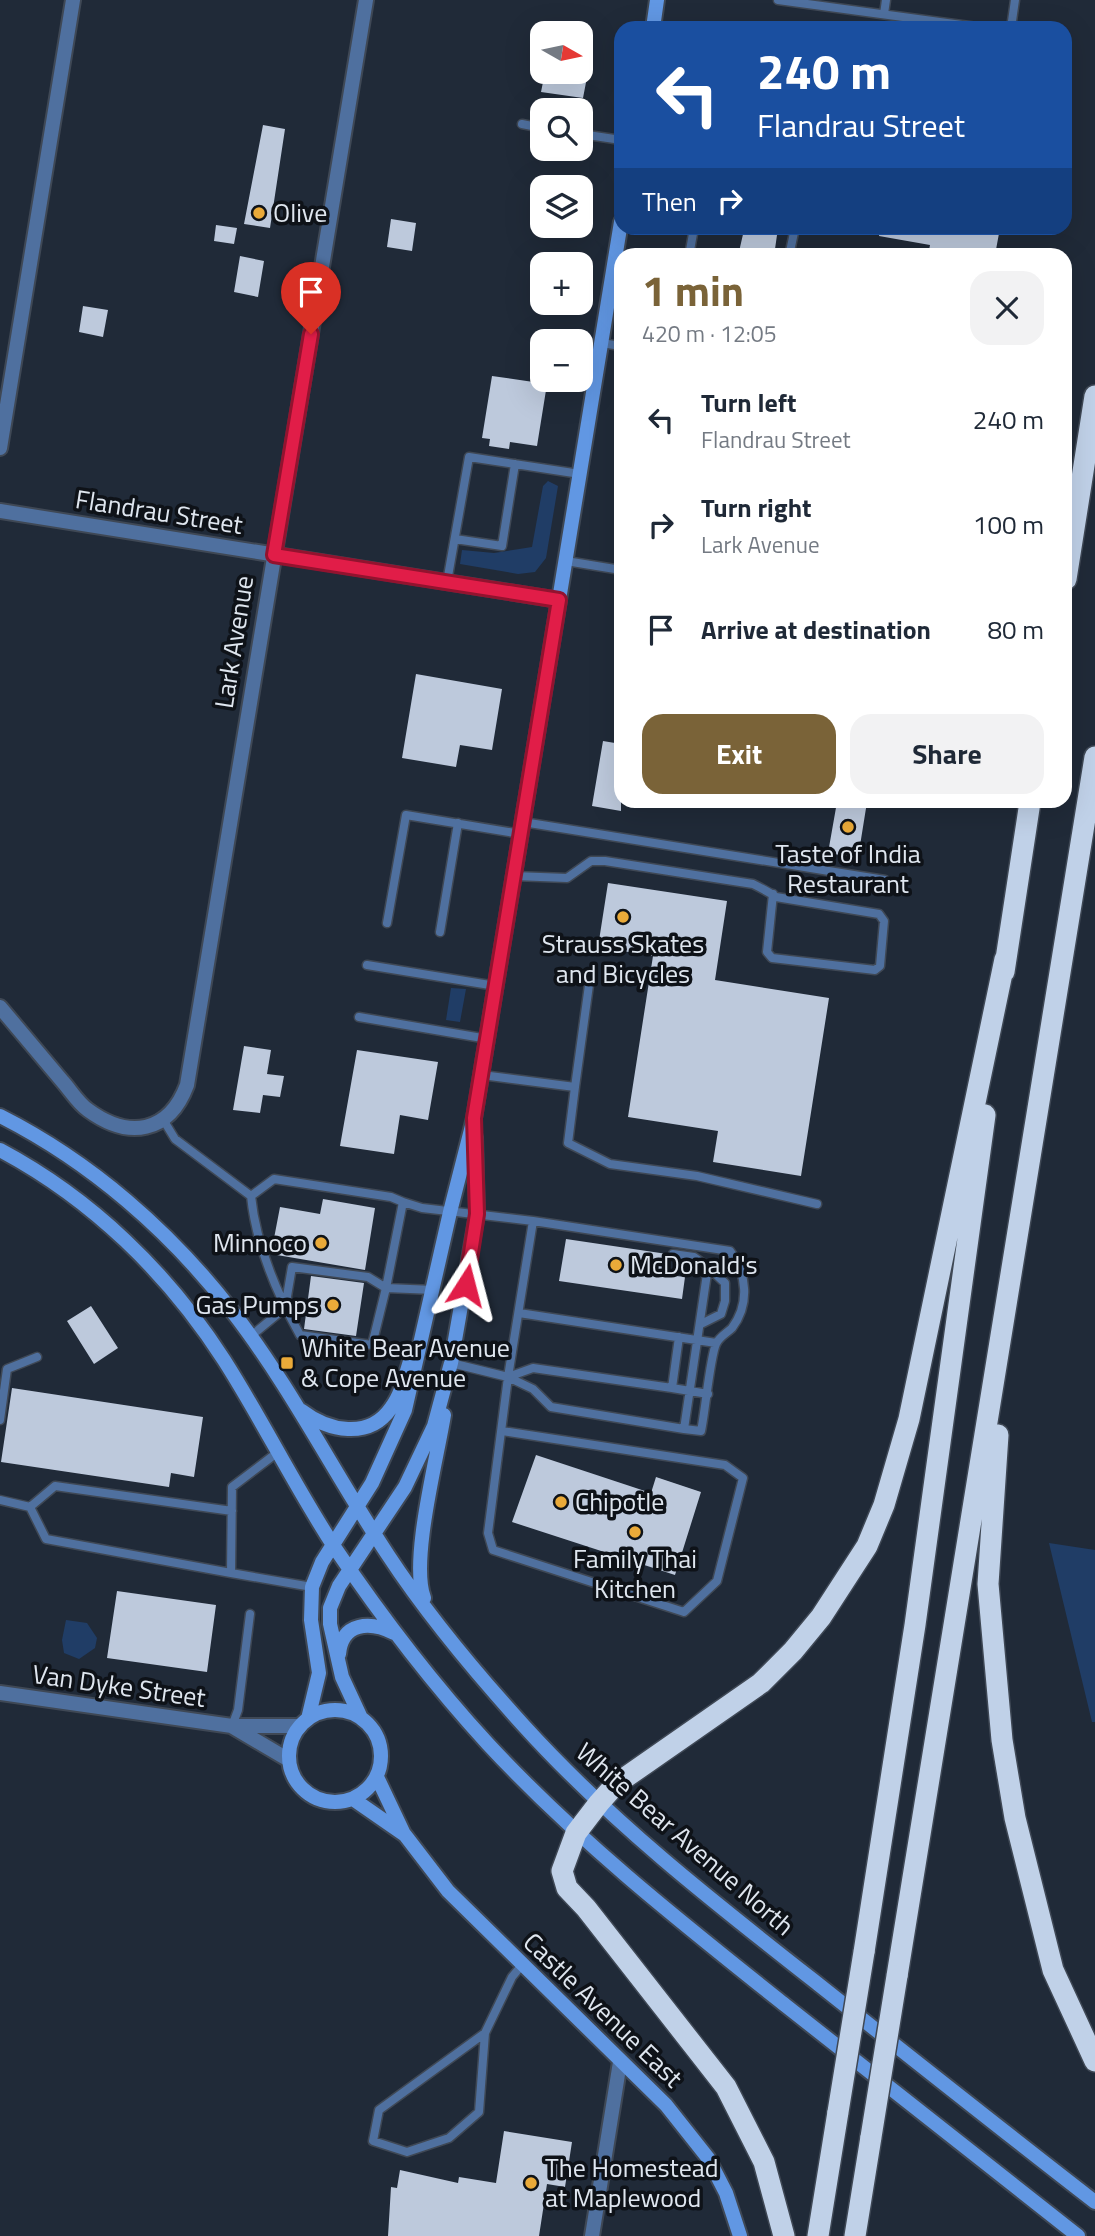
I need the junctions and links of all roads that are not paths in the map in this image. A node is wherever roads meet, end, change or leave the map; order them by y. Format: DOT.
graph roads {
  1 [pos="73,0"];
  2 [pos="366,0"];
  3 [pos="657,0"];
  4 [pos="778,0"];
  5 [pos="886,0"];
  6 [pos="1015,0"];
  7 [pos="884,14"];
  8 [pos="654,21"];
  9 [pos="934,21"];
  10 [pos="1012,21"];
  11 [pos="522,124"];
  12 [pos="530,126"];
  13 [pos="593,136"];
  14 [pos="614,139"];
  15 [pos="614,293"];
  16 [pos="601,343"];
  17 [pos="614,345"];
  18 [pos="1095,396"];
  19 [pos="0,447"];
  20 [pos="515,464"];
  21 [pos="580,474"];
  22 [pos="0,511"];
  23 [pos="455,539"];
  24 [pos="1072,541"];
  25 [pos="274,555"];
  26 [pos="566,561"];
  27 [pos="614,569"];
  28 [pos="447,582"];
  29 [pos="559,600"];
  30 [pos="1095,757"];
  31 [pos="1029,808"];
  32 [pos="458,823"];
  33 [pos="522,828"];
  34 [pos="514,876"];
  35 [pos="885,880"];
  36 [pos="773,894"];
  37 [pos="387,923"];
  38 [pos="440,932"];
  39 [pos="1005,959"];
  40 [pos="367,965"];
  41 [pos="589,985"];
  42 [pos="496,986"];
  43 [pos="0,1007"];
  44 [pos="359,1017"];
  45 [pos="488,1039"];
  46 [pos="482,1075"];
  47 [pos="575,1087"];
  48 [pos="0,1116"];
  49 [pos="474,1118"];
  50 [pos="164,1121"];
  51 [pos="0,1150"];
  52 [pos="251,1196"];
  53 [pos="403,1202"];
  54 [pos="817,1203"];
  55 [pos="450,1212"];
  56 [pos="477,1214"];
  57 [pos="533,1221"];
  58 [pos="673,1254"];
  59 [pos="1014,1256"];
  60 [pos="708,1267"];
  61 [pos="386,1288"];
  62 [pos="434,1290"];
  63 [pos="285,1308"];
  64 [pos="519,1313"];
  65 [pos="701,1324"];
  66 [pos="251,1336"];
  67 [pos="679,1337"];
  68 [pos="698,1340"];
  69 [pos="716,1343"];
  70 [pos="37,1357"];
  71 [pos="451,1363"];
  72 [pos="508,1377"];
  73 [pos="672,1388"];
  74 [pos="690,1391"];
  75 [pos="708,1394"];
  76 [pos="295,1405"];
  77 [pos="0,1420"];
  78 [pos="684,1429"];
  79 [pos="502,1431"];
  80 [pos="278,1452"];
  81 [pos="0,1500"];
  82 [pos="358,1506"];
  83 [pos="30,1507"];
  84 [pos="232,1511"];
  85 [pos="374,1533"];
  86 [pos="333,1545"];
  87 [pos="350,1570"];
  88 [pos="231,1573"];
  89 [pos="312,1587"];
  90 [pos="250,1614"];
  91 [pos="432,1615"];
  92 [pos="399,1636"];
  93 [pos="339,1663"];
  94 [pos="0,1693"];
  95 [pos="361,1718"];
  96 [pos="304,1723"];
  97 [pos="232,1726"];
  98 [pos="289,1760"];
  99 [pos="377,1777"];
  100 [pos="353,1799"];
  101 [pos="599,1803"];
  102 [pos="576,1833"];
  103 [pos="405,1835"];
  104 [pos="522,1965"];
  105 [pos="485,2034"];
  106 [pos="1095,2061"];
  107 [pos="620,2062"];
  108 [pos="1095,2202"];
  109 [pos="592,2236"];
  110 [pos="740,2236"];
  111 [pos="784,2236"];
  112 [pos="818,2236"];
  113 [pos="855,2236"];
  114 [pos="1078,2236"];
  1 -- 19 [label="street"];
  2 -- 25 [label="street, Lark Avenue"];
  3 -- 8 [label="main road"];
  4 -- 7 [label="lane"];
  5 -- 7 [label="lane"];
  6 -- 10 [label="lane"];
  7 -- 9 [label="lane"];
  11 -- 12 [label="lane"];
  13 -- 14 [label="lane"];
  15 -- 16 [label="main road"];
  16 -- 17 [label="lane"];
  16 -- 21 [label="main road"];
  18 -- 24 [label="highway"];
  20 -- 21 [label="lane"];
  20 -- 23 [label="lane"];
  20 -- 23 [label="lane"];
  21 -- 26 [label="main road"];
  22 -- 25 [label="street, Flandrau Street"];
  23 -- 28 [label="lane"];
  25 -- 28 [label="street, Flandrau Street"];
  25 -- 50 [label="street, Lark Avenue"];
  26 -- 27 [label="lane"];
  26 -- 29 [label="main road"];
  28 -- 29 [label="street, Flandrau Street"];
  29 -- 33 [label="main road"];
  30 -- 59 [label="highway"];
  31 -- 39 [label="highway"];
  32 -- 33 [label="lane"];
  32 -- 37 [label="lane"];
  32 -- 38 [label="lane"];
  33 -- 34 [label="main road"];
  33 -- 35 [label="lane"];
  34 -- 36 [label="lane"];
  34 -- 42 [label="main road"];
  36 -- 36 [label="lane"];
  39 -- 101 [label="highway"];
  39 -- 112 [label="highway, bridge"];
  40 -- 42 [label="lane"];
  41 -- 47 [label="lane"];
  42 -- 45 [label="main road"];
  43 -- 50 [label="street"];
  44 -- 45 [label="lane"];
  45 -- 46 [label="main road"];
  46 -- 47 [label="lane"];
  46 -- 49 [label="main road"];
  47 -- 54 [label="lane"];
  48 -- 66 [label="main road, White Bear Avenue North"];
  49 -- 55 [label="main road"];
  49 -- 56 [label="main road"];
  50 -- 52 [label="lane"];
  51 -- 80 [label="main road"];
  52 -- 53 [label="lane"];
  52 -- 63 [label="lane"];
  53 -- 55 [label="lane"];
  53 -- 61 [label="lane"];
  55 -- 56 [label="lane"];
  55 -- 62 [label="main road"];
  56 -- 57 [label="lane"];
  56 -- 71 [label="main road"];
  57 -- 64 [label="lane"];
  57 -- 69 [label="lane"];
  58 -- 60 [label="lane"];
  59 -- 106 [label="highway"];
  59 -- 113 [label="highway, bridge"];
  60 -- 65 [label="lane"];
  60 -- 65 [label="lane"];
  61 -- 62 [label="lane"];
  61 -- 63 [label="lane"];
  61 -- 63 [label="lane"];
  62 -- 76 [label="main road"];
  62 -- 82 [label="main road"];
  63 -- 66 [label="lane"];
  64 -- 67 [label="lane"];
  64 -- 72 [label="lane"];
  65 -- 68 [label="lane"];
  66 -- 76 [label="main road, White Bear Avenue North"];
  67 -- 68 [label="lane"];
  67 -- 73 [label="lane"];
  68 -- 69 [label="lane"];
  68 -- 74 [label="lane"];
  69 -- 75 [label="lane"];
  70 -- 77 [label="lane"];
  71 -- 72 [label="lane"];
  71 -- 85 [label="main road"];
  71 -- 91 [label="main road"];
  72 -- 73 [label="lane"];
  72 -- 78 [label="lane"];
  72 -- 79 [label="lane"];
  73 -- 74 [label="lane"];
  74 -- 75 [label="lane"];
  74 -- 78 [label="lane"];
  75 -- 78 [label="lane"];
  76 -- 82 [label="main road, White Bear Avenue North"];
  79 -- 79 [label="lane"];
  80 -- 84 [label="lane"];
  80 -- 86 [label="main road"];
  81 -- 83 [label="lane"];
  82 -- 85 [label="main road, White Bear Avenue North"];
  82 -- 86 [label="main road"];
  83 -- 84 [label="lane"];
  83 -- 88 [label="lane"];
  84 -- 88 [label="lane"];
  85 -- 87 [label="main road"];
  85 -- 91 [label="main road, White Bear Avenue North"];
  86 -- 87 [label="main road"];
  86 -- 89 [label="main road"];
  87 -- 92 [label="main road"];
  87 -- 93 [label="main road"];
  88 -- 89 [label="lane"];
  89 -- 96 [label="main road"];
  90 -- 97 [label="lane"];
  91 -- 101 [label="main road, White Bear Avenue North"];
  92 -- 93 [label="main road"];
  92 -- 102 [label="main road"];
  93 -- 95 [label="main road"];
  94 -- 97 [label="street, Van Dyke Street"];
  95 -- 96 [label="main road"];
  95 -- 99 [label="main road"];
  96 -- 97 [label="street, Van Dyke Street"];
  96 -- 98 [label="main road"];
  97 -- 98 [label="street, Van Dyke Street"];
  98 -- 100 [label="main road"];
  99 -- 100 [label="main road"];
  99 -- 103 [label="main road"];
  100 -- 103 [label="main road"];
  101 -- 102 [label="highway"];
  101 -- 108 [label="main road, White Bear Avenue North"];
  102 -- 111 [label="highway"];
  102 -- 114 [label="main road"];
  103 -- 104 [label="main road, Castle Avenue East"];
  104 -- 105 [label="lane"];
  104 -- 107 [label="main road, Castle Avenue East"];
  105 -- 105 [label="lane"];
  107 -- 109 [label="street"];
  107 -- 110 [label="main road, Castle Avenue East"];
}
